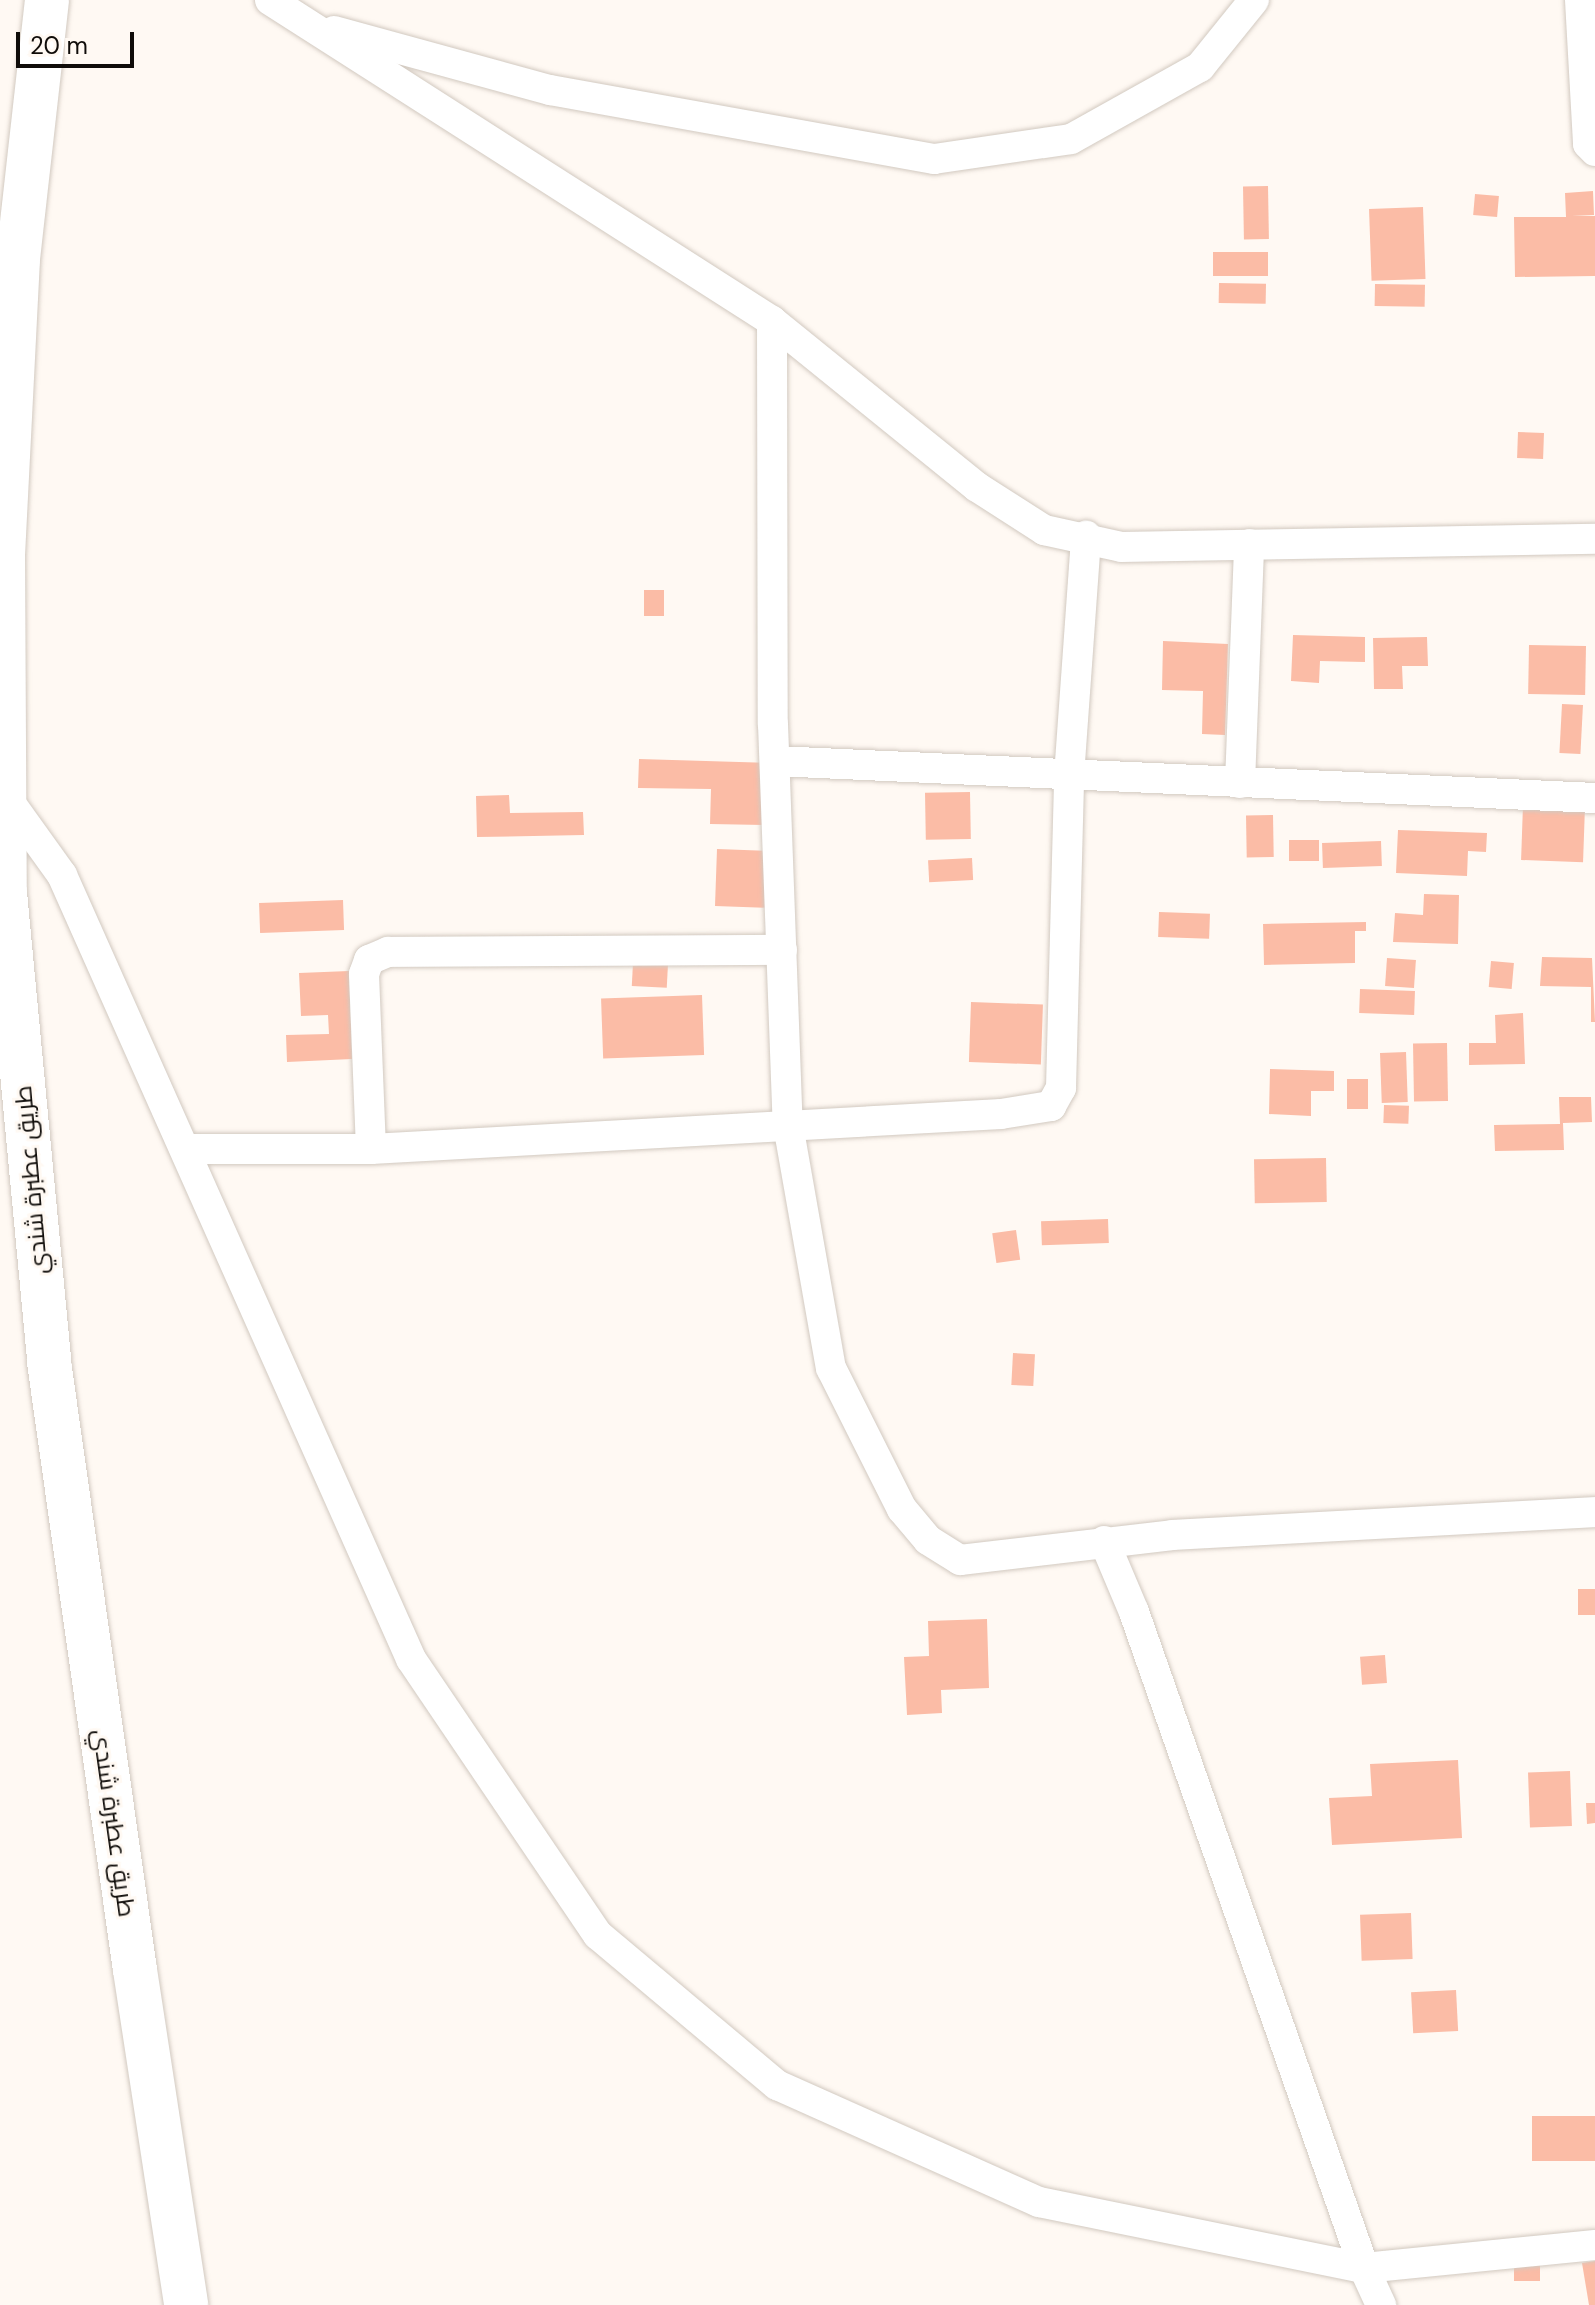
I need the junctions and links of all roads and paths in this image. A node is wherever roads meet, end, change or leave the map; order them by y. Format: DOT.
graph roads {
  1 [pos="47,0"];
  2 [pos="270,0"];
  3 [pos="1254,0"];
  4 [pos="1580,0"];
  5 [pos="305,23"];
  6 [pos="1595,151"];
  7 [pos="772,321"];
  8 [pos="1086,536"];
  9 [pos="1249,544"];
  10 [pos="1591,545"];
  11 [pos="775,761"];
  12 [pos="1069,776"];
  13 [pos="1240,783"];
  14 [pos="6,797"];
  15 [pos="1595,798"];
  16 [pos="782,950"];
  17 [pos="788,1125"];
  18 [pos="185,1149"];
  19 [pos="371,1149"];
  20 [pos="1595,1512"];
  21 [pos="1104,1541"];
  22 [pos="1595,2245"];
  23 [pos="1364,2268"];
  24 [pos="186,2305"];
  25 [pos="1381,2305"];
  1 -- 14 [label="highway, طريق عطبرة شندي"];
  2 -- 5 [label="street"];
  3 -- 5 [label="street"];
  4 -- 6 [label="street"];
  5 -- 7 [label="street"];
  7 -- 8 [label="street"];
  7 -- 11 [label="street"];
  8 -- 9 [label="street"];
  8 -- 12 [label="street"];
  9 -- 10 [label="street"];
  9 -- 13 [label="street"];
  11 -- 12 [label="street"];
  11 -- 16 [label="street"];
  12 -- 13 [label="street"];
  12 -- 17 [label="street"];
  13 -- 15 [label="street"];
  14 -- 18 [label="street"];
  14 -- 24 [label="highway, طريق عطبرة شندي"];
  16 -- 17 [label="street"];
  16 -- 19 [label="street"];
  17 -- 19 [label="street"];
  17 -- 21 [label="street"];
  18 -- 19 [label="street"];
  18 -- 23 [label="street"];
  20 -- 21 [label="street"];
  21 -- 23 [label="street"];
  22 -- 23 [label="street"];
  23 -- 25 [label="street"];
}
